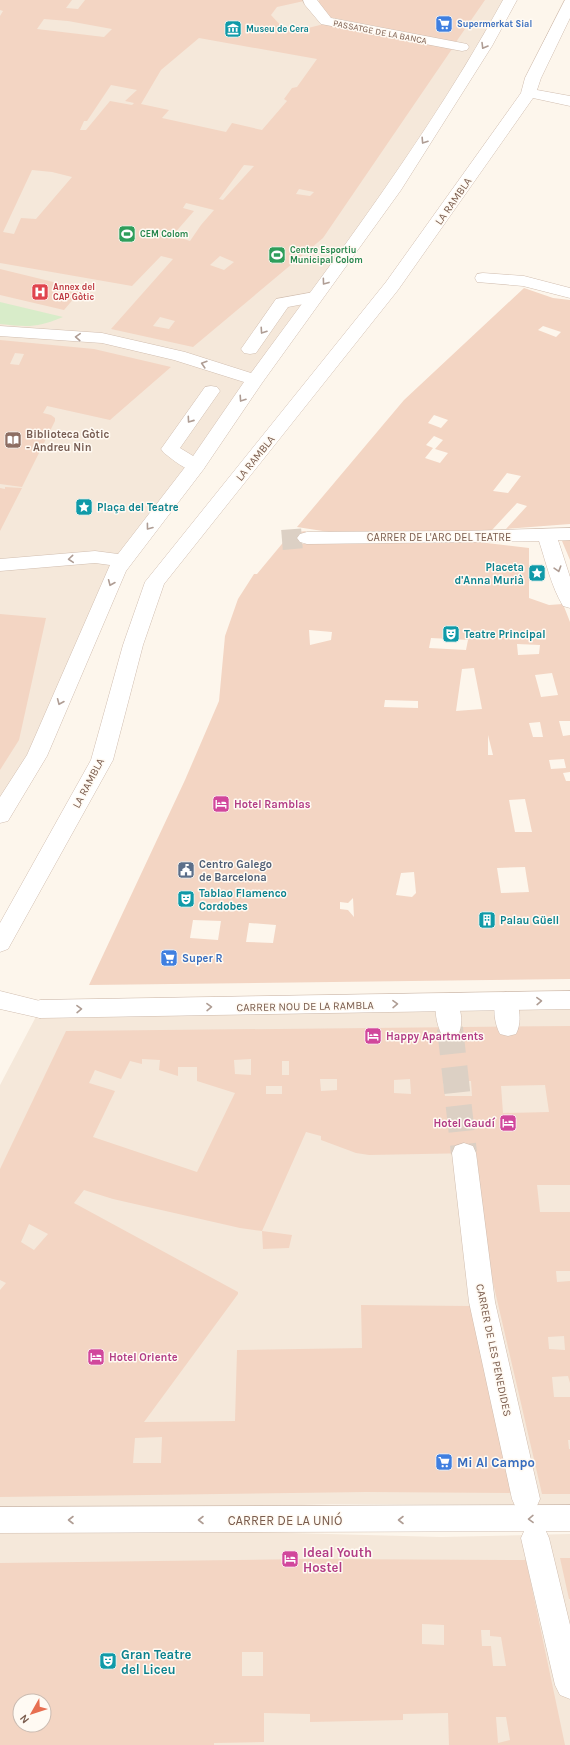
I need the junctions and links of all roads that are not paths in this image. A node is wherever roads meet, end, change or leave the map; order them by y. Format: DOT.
graph roads {
  1 [pos="310,0"];
  2 [pos="510,0"];
  3 [pos="570,3"];
  4 [pos="462,48"];
  5 [pos="529,92"];
  6 [pos="570,101"];
  7 [pos="483,278"];
  8 [pos="570,293"];
  9 [pos="314,297"];
  10 [pos="0,331"];
  11 [pos="250,349"];
  12 [pos="255,380"];
  13 [pos="211,391"];
  14 [pos="196,466"];
  15 [pos="570,534"];
  16 [pos="547,536"];
  17 [pos="307,538"];
  18 [pos="123,561"];
  19 [pos="0,565"];
  20 [pos="570,601"];
  21 [pos="0,815"];
  22 [pos="0,944"];
  23 [pos="0,1000"];
  24 [pos="570,1000"];
  25 [pos="506,1001"];
  26 [pos="447,1003"];
  27 [pos="508,1027"];
  28 [pos="450,1028"];
  29 [pos="464,1153"];
  30 [pos="526,1499"];
  31 [pos="570,1518"];
  32 [pos="0,1520"];
  33 [pos="535,1538"];
  34 [pos="570,1685"];
  1 -- 4 [label="street, PASSATGE DE LA BANCA"];
  2 -- 9 [label="street, one-way"];
  3 -- 5 [label="street, LA RAMBLA"];
  5 -- 6 [label="street"];
  5 -- 22 [label="street, LA RAMBLA"];
  7 -- 8 [label="street"];
  9 -- 11 [label="street, one-way"];
  9 -- 12 [label="street"];
  12 -- 10 [label="street, one-way"];
  12 -- 14 [label="street, one-way"];
  13 -- 14 [label="street, one-way"];
  14 -- 18 [label="street, one-way"];
  15 -- 16 [label="street, CARRER DE L'ARC DEL TEATRE"];
  16 -- 17 [label="street, CARRER DE L'ARC DEL TEATRE"];
  16 -- 20 [label="street, one-way"];
  18 -- 19 [label="street, one-way"];
  18 -- 21 [label="street, one-way"];
  23 -- 26 [label="street, CARRER NOU DE LA RAMBLA, one-way"];
  25 -- 24 [label="street, CARRER NOU DE LA RAMBLA, one-way"];
  25 -- 26 [label="street, CARRER NOU DE LA RAMBLA"];
  25 -- 27 [label="street"];
  26 -- 28 [label="street"];
  29 -- 30 [label="street, CARRER DE LES PENEDIDES"];
  31 -- 32 [label="street, CARRER DE LA UNIÓ, one-way"];
  33 -- 34 [label="street"];
}
